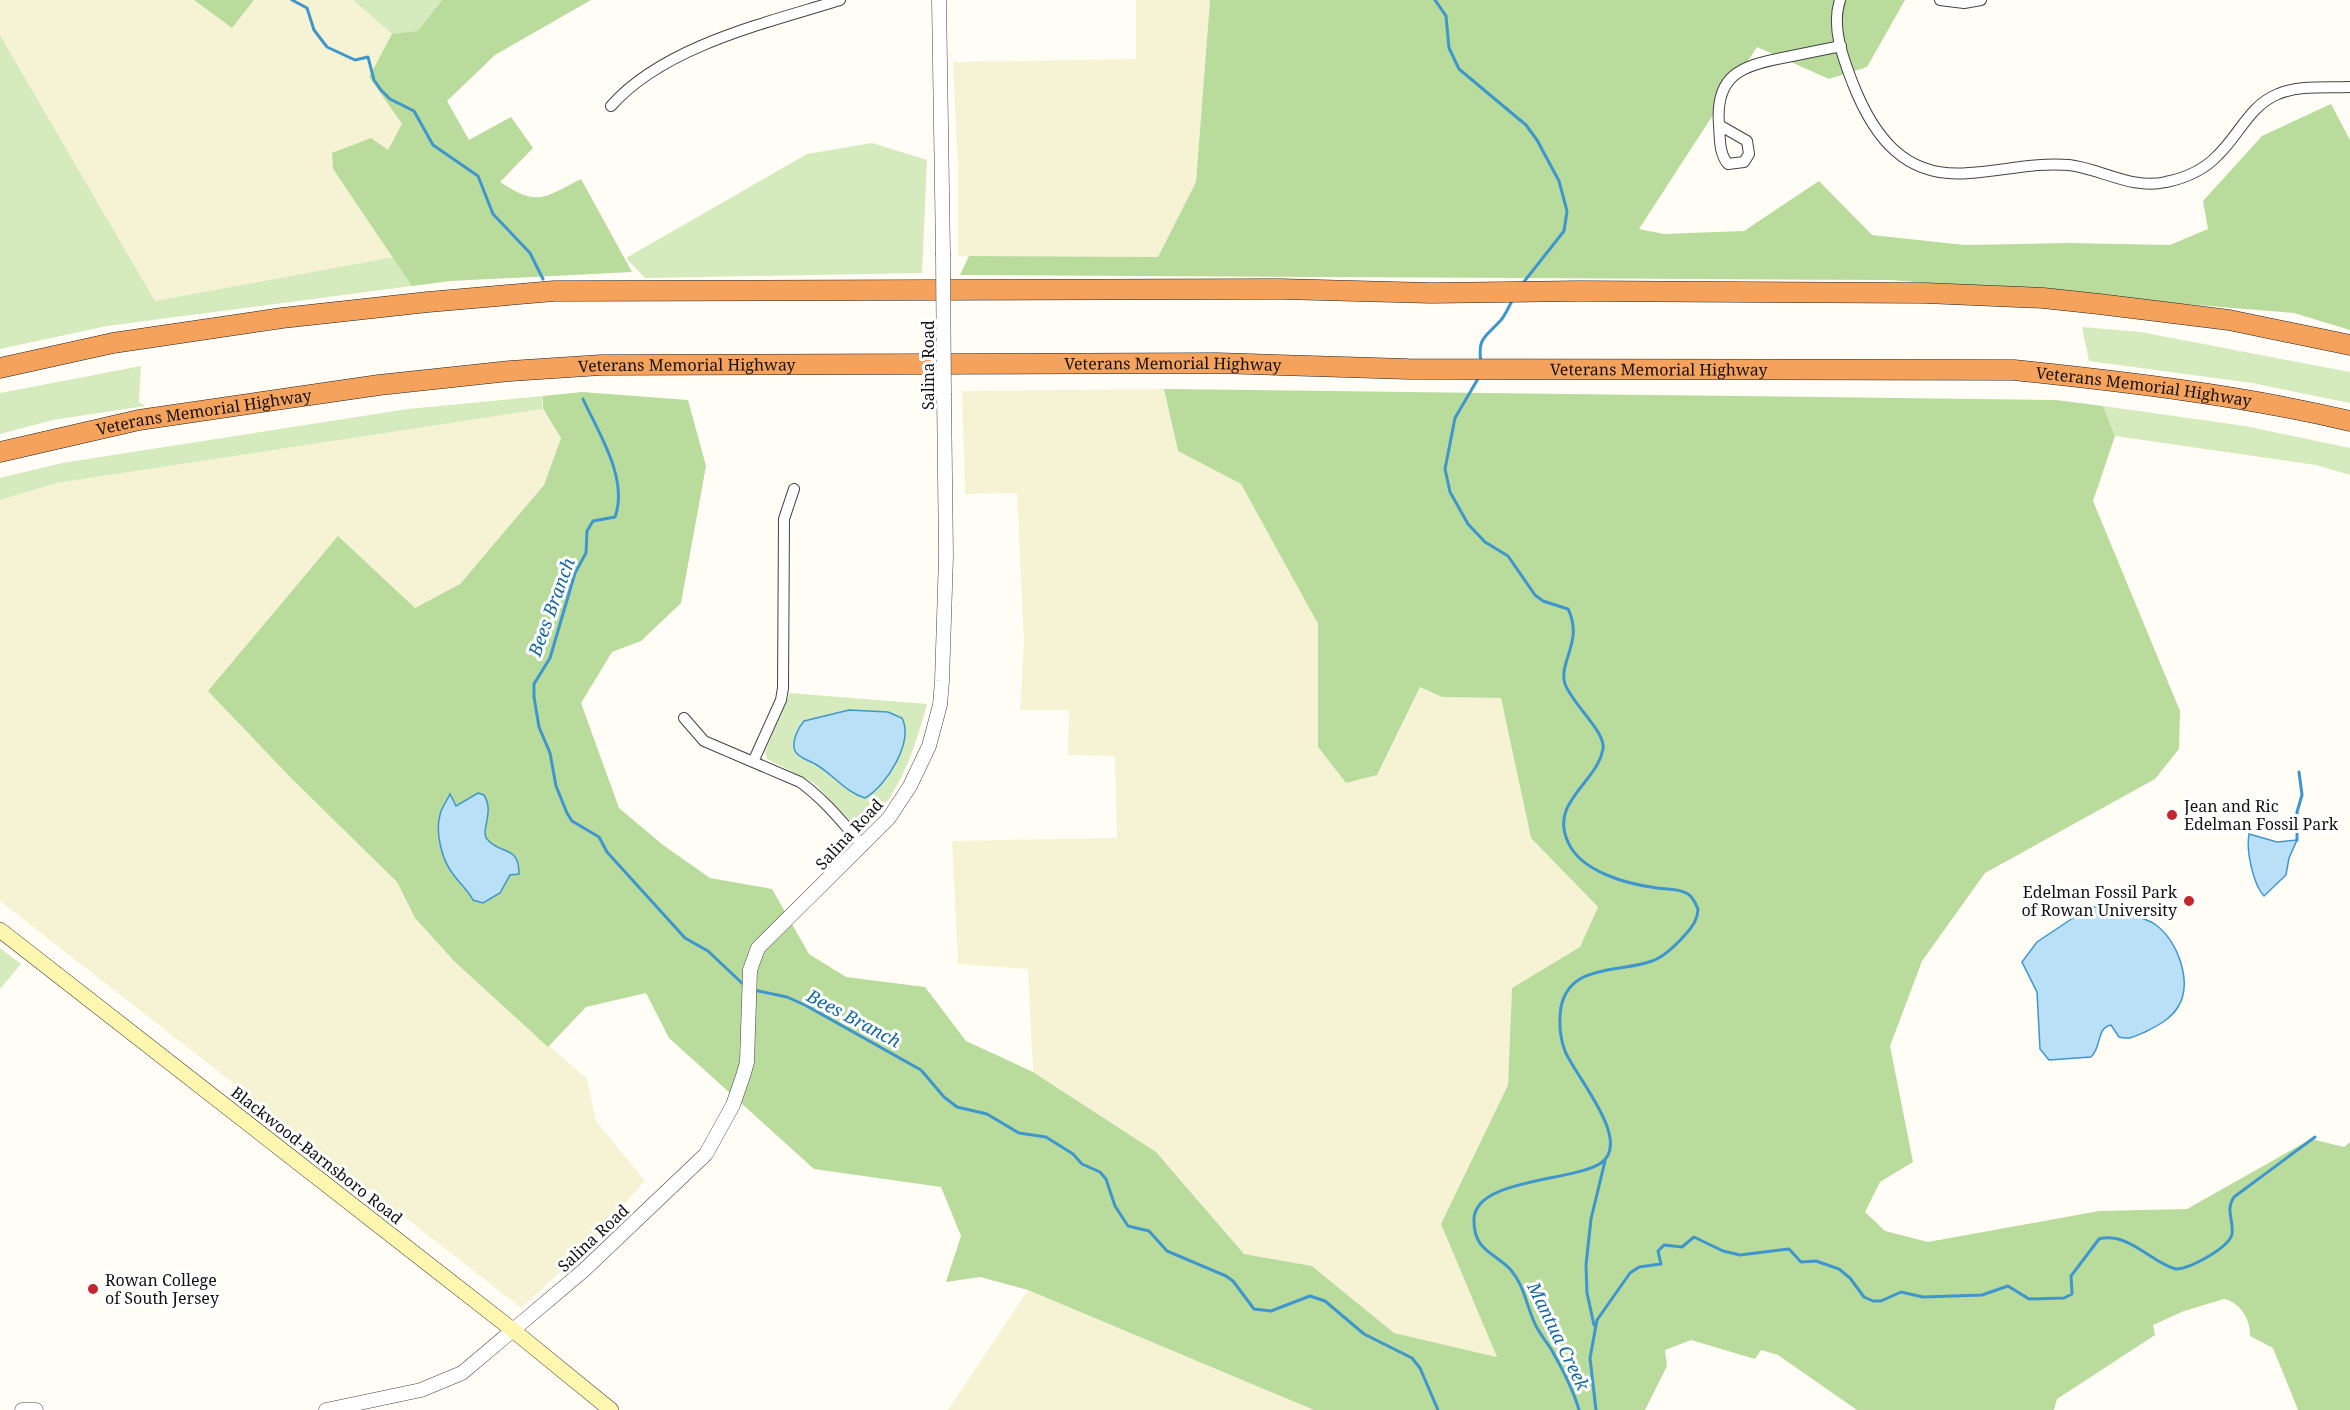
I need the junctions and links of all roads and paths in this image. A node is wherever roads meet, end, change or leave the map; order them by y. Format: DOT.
graph roads {
  1 [pos="840,0"];
  2 [pos="939,0"];
  3 [pos="1840,0"];
  4 [pos="1940,0"];
  5 [pos="1981,0"];
  6 [pos="1841,46"];
  7 [pos="2350,87"];
  8 [pos="611,106"];
  9 [pos="1719,125"];
  10 [pos="2350,345"];
  11 [pos="0,368"];
  12 [pos="2350,421"];
  13 [pos="0,452"];
  14 [pos="794,489"];
  15 [pos="684,718"];
  16 [pos="753,762"];
  17 [pos="863,846"];
  18 [pos="0,930"];
  19 [pos="514,1331"];
  20 [pos="22,1410"];
  21 [pos="36,1410"];
  22 [pos="326,1410"];
  23 [pos="611,1410"];
  1 -- 8 [label="street"];
  2 -- 17 [label="street, Salina Road, bridge"];
  3 -- 6 [label="street"];
  4 -- 5 [label="street"];
  6 -- 7 [label="street"];
  6 -- 9 [label="street"];
  10 -- 11 [label="highway"];
  12 -- 13 [label="highway, Veterans Memorial Highway"];
  14 -- 16 [label="street"];
  15 -- 16 [label="street"];
  16 -- 17 [label="street"];
  17 -- 19 [label="street, Salina Road"];
  18 -- 19 [label="main road, Blackwood-Barnsboro Road"];
  19 -- 22 [label="street, Salina Road"];
  19 -- 23 [label="main road, Blackwood-Barnsboro Road"];
  20 -- 21 [label="street"];
}
